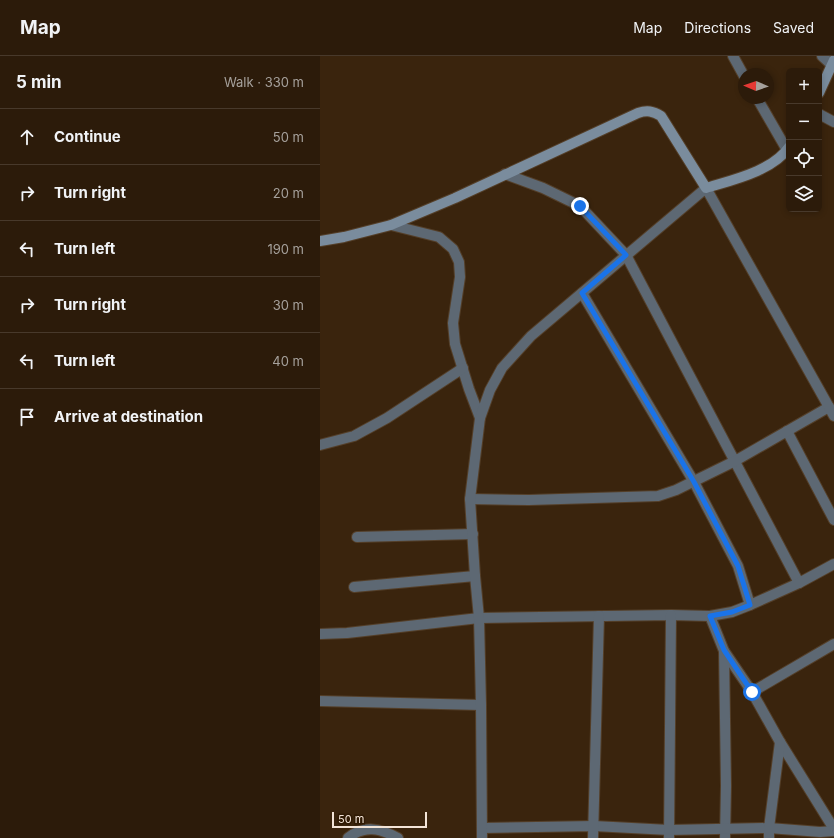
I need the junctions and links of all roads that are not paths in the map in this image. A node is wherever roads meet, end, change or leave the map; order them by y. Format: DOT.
graph roads {
  1 [pos="732,56"];
  2 [pos="822,56"];
  3 [pos="833,64"];
  4 [pos="739,68"];
  5 [pos="822,87"];
  6 [pos="761,104"];
  7 [pos="822,116"];
  8 [pos="834,122"];
  9 [pos="786,146"];
  10 [pos="786,151"];
  11 [pos="505,174"];
  12 [pos="706,188"];
  13 [pos="391,225"];
  14 [pos="320,241"];
  15 [pos="626,255"];
  16 [pos="582,293"];
  17 [pos="463,368"];
  18 [pos="832,412"];
  19 [pos="480,418"];
  20 [pos="787,431"];
  21 [pos="320,445"];
  22 [pos="735,461"];
  23 [pos="694,482"];
  24 [pos="470,500"];
  25 [pos="834,520"];
  26 [pos="473,534"];
  27 [pos="357,537"];
  28 [pos="834,564"];
  29 [pos="475,576"];
  30 [pos="799,583"];
  31 [pos="354,587"];
  32 [pos="750,605"];
  33 [pos="671,615"];
  34 [pos="599,616"];
  35 [pos="710,616"];
  36 [pos="480,618"];
  37 [pos="320,634"];
  38 [pos="834,644"];
  39 [pos="724,650"];
  40 [pos="752,692"];
  41 [pos="320,701"];
  42 [pos="482,705"];
  43 [pos="780,742"];
  44 [pos="594,826"];
  45 [pos="834,830"];
  46 [pos="482,833"];
  47 [pos="769,833"];
  48 [pos="669,834"];
  49 [pos="725,834"];
  50 [pos="820,835"];
  51 [pos="348,838"];
  52 [pos="398,838"];
  53 [pos="594,838"];
  1 -- 4 [label="street"];
  2 -- 3 [label="street"];
  3 -- 5 [label="street"];
  6 -- 9 [label="street"];
  7 -- 8 [label="street"];
  10 -- 12 [label="street"];
  11 -- 12 [label="street"];
  11 -- 13 [label="street"];
  11 -- 15 [label="street"];
  12 -- 15 [label="street"];
  12 -- 18 [label="street"];
  13 -- 14 [label="street"];
  13 -- 17 [label="street"];
  15 -- 16 [label="street"];
  15 -- 22 [label="street"];
  16 -- 19 [label="street"];
  16 -- 23 [label="street"];
  17 -- 19 [label="street"];
  17 -- 21 [label="street"];
  18 -- 20 [label="street"];
  19 -- 24 [label="street"];
  20 -- 22 [label="street"];
  20 -- 25 [label="street"];
  22 -- 23 [label="street"];
  22 -- 30 [label="street"];
  23 -- 24 [label="street"];
  23 -- 32 [label="street"];
  24 -- 26 [label="street"];
  26 -- 27 [label="street"];
  26 -- 29 [label="street"];
  28 -- 30 [label="street"];
  29 -- 31 [label="street"];
  29 -- 36 [label="street"];
  30 -- 32 [label="street"];
  32 -- 35 [label="street"];
  33 -- 34 [label="street"];
  33 -- 35 [label="street"];
  33 -- 48 [label="street"];
  34 -- 36 [label="street"];
  34 -- 44 [label="street"];
  35 -- 39 [label="street"];
  36 -- 37 [label="street"];
  36 -- 42 [label="street"];
  38 -- 40 [label="street"];
  39 -- 40 [label="street"];
  39 -- 49 [label="street"];
  40 -- 43 [label="street"];
  41 -- 42 [label="street"];
  42 -- 46 [label="street"];
  43 -- 45 [label="street"];
  43 -- 47 [label="street"];
  44 -- 46 [label="street"];
  44 -- 48 [label="street"];
  44 -- 53 [label="street"];
  45 -- 50 [label="street"];
  47 -- 49 [label="street"];
  47 -- 50 [label="street"];
  48 -- 49 [label="street"];
  51 -- 52 [label="street"];
}
